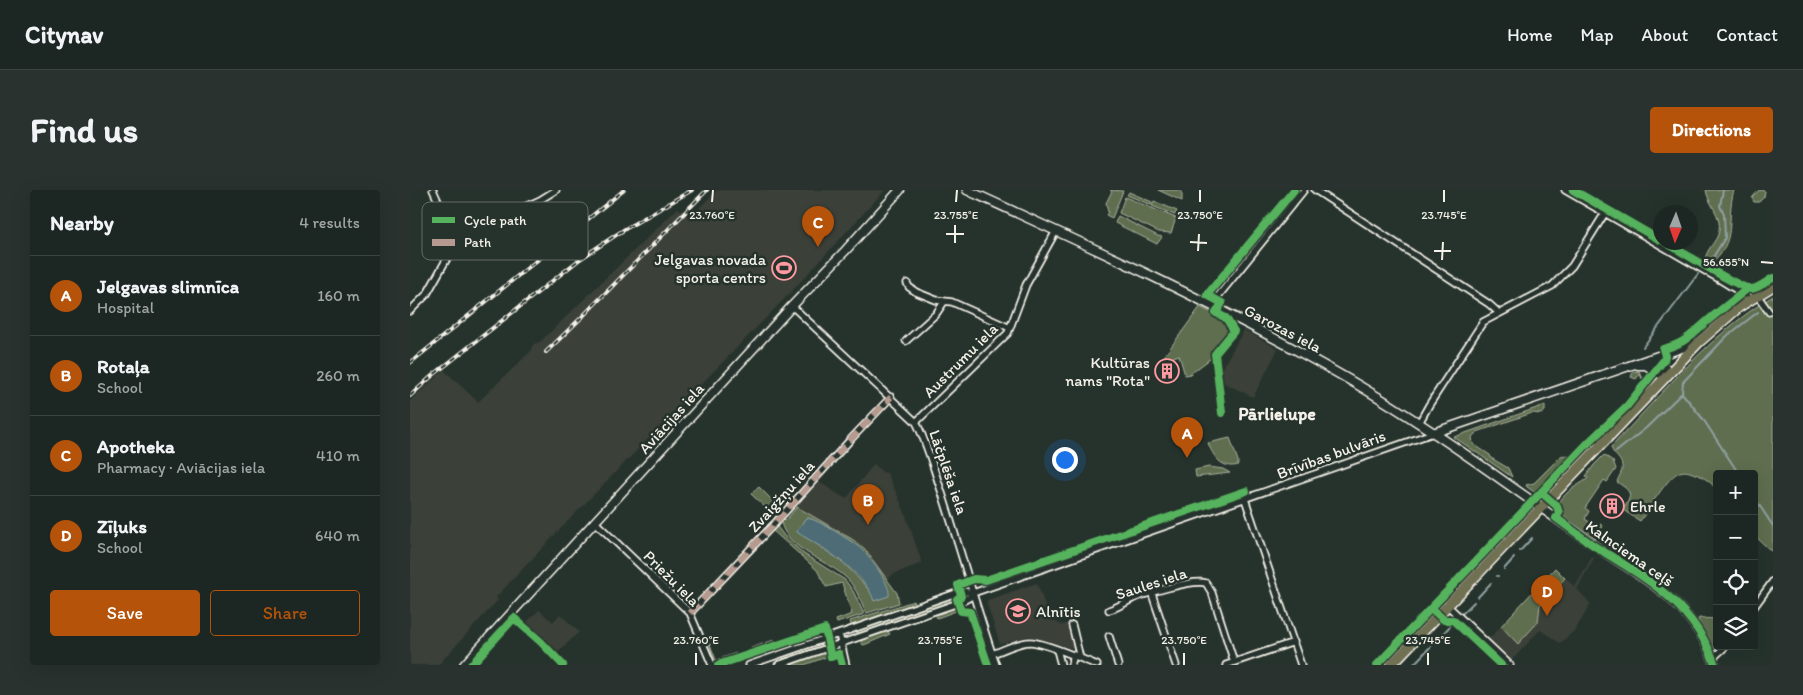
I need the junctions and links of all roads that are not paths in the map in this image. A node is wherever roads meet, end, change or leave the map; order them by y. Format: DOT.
graph roads {
  1 [pos="433,190"];
  2 [pos="556,190"];
  3 [pos="900,190"];
  4 [pos="967,190"];
  5 [pos="1304,190"];
  6 [pos="1314,190"];
  7 [pos="1566,190"];
  8 [pos="438,202"];
  9 [pos="535,202"];
  10 [pos="1605,213"];
  11 [pos="1056,231"];
  12 [pos="446,260"];
  13 [pos="907,283"];
  14 [pos="1773,286"];
  15 [pos="1754,297"];
  16 [pos="944,302"];
  17 [pos="1211,305"];
  18 [pos="792,306"];
  19 [pos="410,311"];
  20 [pos="1769,312"];
  21 [pos="1499,313"];
  22 [pos="1010,328"];
  23 [pos="906,341"];
  24 [pos="1699,342"];
  25 [pos="1649,359"];
  26 [pos="1634,364"];
  27 [pos="1667,374"];
  28 [pos="891,397"];
  29 [pos="916,422"];
  30 [pos="1419,423"];
  31 [pos="1433,433"];
  32 [pos="1245,499"];
  33 [pos="1541,507"];
  34 [pos="595,522"];
  35 [pos="1773,581"];
  36 [pos="974,592"];
  37 [pos="1152,594"];
  38 [pos="1755,605"];
  39 [pos="1448,606"];
  40 [pos="1109,610"];
  41 [pos="690,612"];
  42 [pos="511,615"];
  43 [pos="1072,625"];
  44 [pos="839,634"];
  45 [pos="1109,636"];
  46 [pos="1294,642"];
  47 [pos="842,643"];
  48 [pos="1057,650"];
  49 [pos="1723,650"];
  50 [pos="992,654"];
  51 [pos="1074,655"];
  52 [pos="1080,658"];
  53 [pos="1714,661"];
  54 [pos="1234,662"];
  55 [pos="464,665"];
  56 [pos="563,665"];
  57 [pos="712,665"];
  58 [pos="749,665"];
  59 [pos="778,665"];
  60 [pos="846,665"];
  61 [pos="996,665"];
  62 [pos="1061,665"];
  63 [pos="1071,665"];
  64 [pos="1097,665"];
  65 [pos="1118,665"];
  66 [pos="1176,665"];
  67 [pos="1226,665"];
  68 [pos="1301,665"];
  69 [pos="1391,665"];
  70 [pos="1510,665"];
  1 -- 8 [label="street"];
  2 -- 9 [label="street"];
  3 -- 18 [label="main road, Aviācijas iela"];
  4 -- 11 [label="main road, Garozas iela"];
  5 -- 17 [label="street"];
  6 -- 21 [label="street"];
  7 -- 10 [label="street"];
  10 -- 15 [label="street"];
  10 -- 21 [label="street"];
  11 -- 17 [label="main road, Garozas iela"];
  11 -- 22 [label="street, Austrumu iela"];
  12 -- 19 [label="street"];
  13 -- 16 [label="street"];
  14 -- 15 [label="main road"];
  15 -- 20 [label="street"];
  15 -- 24 [label="main road"];
  16 -- 22 [label="street"];
  16 -- 23 [label="street"];
  17 -- 30 [label="main road, Garozas iela"];
  18 -- 28 [label="street, Lāčplēša iela"];
  18 -- 34 [label="main road, Aviācijas iela"];
  21 -- 30 [label="street"];
  22 -- 29 [label="street, Austrumu iela"];
  24 -- 25 [label="main road, Brīvības bulvāris"];
  24 -- 27 [label="main road"];
  25 -- 26 [label="main road, Brīvības bulvāris"];
  25 -- 27 [label="main road"];
  26 -- 27 [label="main road"];
  26 -- 31 [label="main road, Brīvības bulvāris"];
  27 -- 33 [label="main road"];
  28 -- 29 [label="street, Lāčplēša iela"];
  28 -- 41 [label="street, Zvaigžņu iela"];
  29 -- 36 [label="street, Lāčplēša iela"];
  30 -- 31 [label="main road, Garozas iela"];
  31 -- 32 [label="street, Brīvības bulvāris"];
  31 -- 33 [label="main road, Garozas iela"];
  32 -- 36 [label="street, Brīvības bulvāris"];
  32 -- 46 [label="street"];
  33 -- 39 [label="main road"];
  33 -- 53 [label="main road, Kalnciema ceļš"];
  34 -- 41 [label="street, Priežu iela"];
  34 -- 42 [label="main road, Aviācijas iela"];
  35 -- 38 [label="street"];
  36 -- 44 [label="street, Brīvības bulvāris"];
  36 -- 47 [label="street, Brīvības bulvāris"];
  36 -- 50 [label="street, Lāčplēša iela"];
  37 -- 40 [label="street, Saules iela"];
  37 -- 54 [label="street, Saules iela"];
  37 -- 66 [label="street"];
  39 -- 69 [label="main road"];
  39 -- 70 [label="street"];
  41 -- 57 [label="street, Priežu iela"];
  42 -- 55 [label="main road, Aviācijas iela"];
  42 -- 56 [label="street"];
  43 -- 52 [label="street"];
  44 -- 47 [label="street"];
  44 -- 58 [label="street, Brīvības bulvāris"];
  45 -- 65 [label="street"];
  46 -- 54 [label="street"];
  46 -- 68 [label="street"];
  47 -- 59 [label="street, Brīvības bulvāris"];
  47 -- 60 [label="street"];
  48 -- 50 [label="street"];
  48 -- 51 [label="street"];
  48 -- 62 [label="street"];
  49 -- 53 [label="street"];
  50 -- 61 [label="street, Lāčplēša iela"];
  51 -- 52 [label="street"];
  51 -- 63 [label="street"];
  52 -- 64 [label="street"];
  54 -- 67 [label="street"];
}
